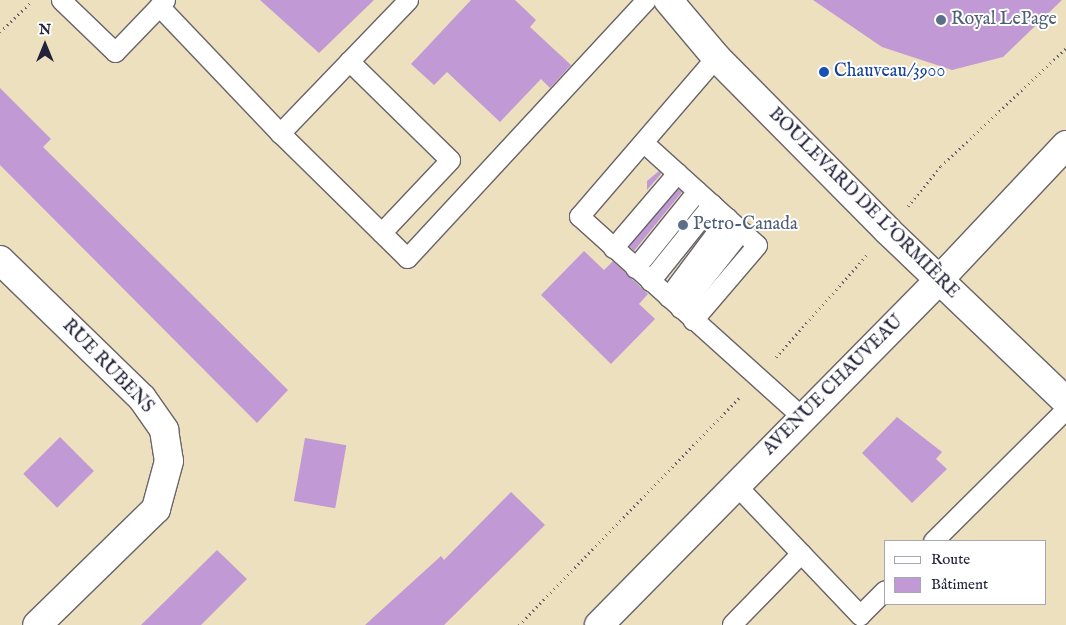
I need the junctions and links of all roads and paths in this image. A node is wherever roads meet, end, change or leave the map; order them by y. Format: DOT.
graph roads {
  1 [pos="61,0"];
  2 [pos="408,0"];
  3 [pos="646,0"];
  4 [pos="668,0"];
  5 [pos="31,2"];
  6 [pos="162,3"];
  7 [pos="0,32"];
  8 [pos="1066,48"];
  9 [pos="716,57"];
  10 [pos="349,61"];
  11 [pos="280,133"];
  12 [pos="644,143"];
  13 [pos="1066,145"];
  14 [pos="677,173"];
  15 [pos="697,191"];
  16 [pos="712,204"];
  17 [pos="734,225"];
  18 [pos="888,230"];
  19 [pos="381,233"];
  20 [pos="613,248"];
  21 [pos="0,260"];
  22 [pos="635,268"];
  23 [pos="650,281"];
  24 [pos="938,281"];
  25 [pos="680,308"];
  26 [pos="758,377"];
  27 [pos="1066,401"];
  28 [pos="1066,409"];
  29 [pos="802,417"];
  30 [pos="736,485"];
  31 [pos="934,540"];
  32 [pos="800,553"];
  33 [pos="884,591"];
  34 [pos="855,620"];
  35 [pos="732,624"];
  36 [pos="37,625"];
  37 [pos="519,625"];
  38 [pos="599,625"];
  1 -- 6 [label="lane"];
  2 -- 10 [label="lane"];
  3 -- 19 [label="lane"];
  4 -- 9 [label="street, BOULEVARD DE L'ORMIÈRE"];
  5 -- 7 [label="path"];
  6 -- 11 [label="lane"];
  8 -- 18 [label="path"];
  9 -- 12 [label="lane"];
  9 -- 18 [label="street, BOULEVARD DE L'ORMIÈRE"];
  10 -- 11 [label="lane"];
  10 -- 19 [label="lane"];
  11 -- 19 [label="lane"];
  12 -- 14 [label="lane"];
  12 -- 20 [label="lane"];
  13 -- 24 [label="street, AVENUE CHAUVEAU"];
  14 -- 15 [label="lane"];
  14 -- 20 [label="lane"];
  15 -- 16 [label="lane"];
  15 -- 22 [label="lane"];
  16 -- 17 [label="lane"];
  16 -- 23 [label="lane"];
  17 -- 25 [label="lane"];
  17 -- 25 [label="lane"];
  18 -- 24 [label="street, BOULEVARD DE L'ORMIÈRE"];
  18 -- 26 [label="path"];
  20 -- 22 [label="lane"];
  21 -- 36 [label="street, RUE RUBENS"];
  22 -- 23 [label="lane"];
  23 -- 25 [label="lane"];
  24 -- 27 [label="street, BOULEVARD DE L'ORMIÈRE"];
  24 -- 29 [label="street, AVENUE CHAUVEAU"];
  25 -- 26 [label="lane"];
  26 -- 29 [label="lane"];
  26 -- 37 [label="path"];
  28 -- 31 [label="lane"];
  29 -- 30 [label="street, AVENUE CHAUVEAU"];
  30 -- 32 [label="lane"];
  30 -- 38 [label="street, AVENUE CHAUVEAU"];
  32 -- 34 [label="lane"];
  32 -- 35 [label="lane"];
  33 -- 34 [label="lane"];
}
